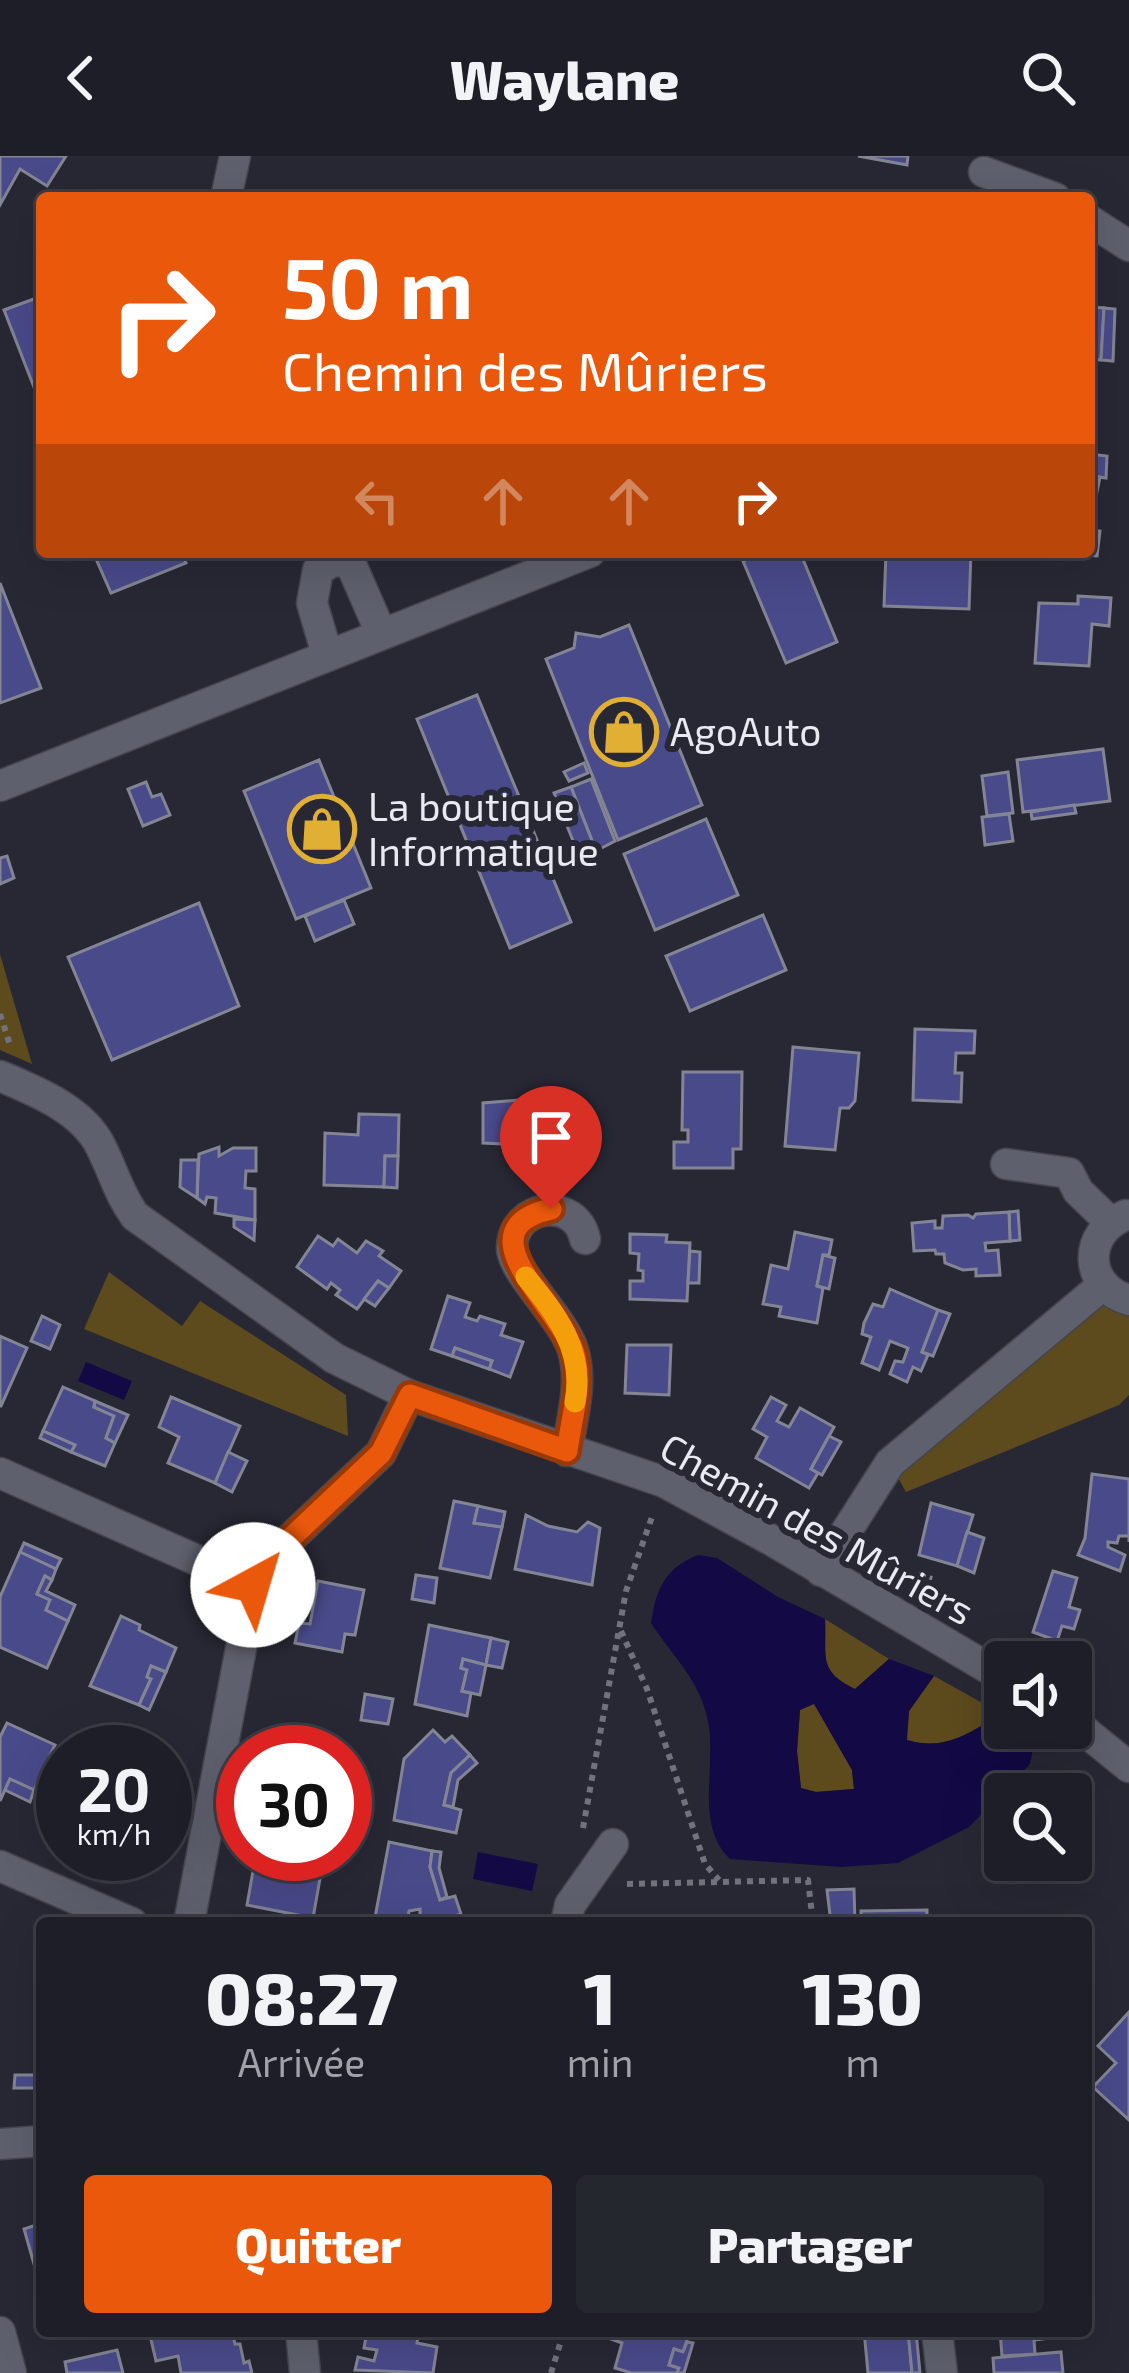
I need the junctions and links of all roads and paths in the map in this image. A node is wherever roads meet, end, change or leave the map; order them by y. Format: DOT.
graph roads {
  1 [pos="235,156"];
  2 [pos="983,175"];
  3 [pos="227,192"];
  4 [pos="1036,192"];
  5 [pos="1095,224"];
  6 [pos="1129,246"];
  7 [pos="330,558"];
  8 [pos="338,558"];
  9 [pos="575,558"];
  10 [pos="381,633"];
  11 [pos="327,654"];
  12 [pos="0,786"];
  13 [pos="0,1076"];
  14 [pos="1006,1164"];
  15 [pos="1119,1218"];
  16 [pos="585,1238"];
  17 [pos="1116,1293"];
  18 [pos="410,1395"];
  19 [pos="567,1451"];
  20 [pos="0,1473"];
  21 [pos="664,1482"];
  22 [pos="821,1571"];
  23 [pos="253,1585"];
  24 [pos="620,1628"];
  25 [pos="984,1666"];
  26 [pos="1092,1737"];
  27 [pos="1129,1767"];
  28 [pos="613,1844"];
  29 [pos="0,1865"];
  30 [pos="592,1871"];
  31 [pos="719,1880"];
  32 [pos="118,1917"];
  33 [pos="190,1917"];
  34 [pos="567,1917"];
  35 [pos="812,1917"];
  36 [pos="36,2141"];
  37 [pos="0,2144"];
  38 [pos="0,2332"];
  39 [pos="302,2337"];
  40 [pos="562,2337"];
  41 [pos="938,2337"];
  42 [pos="11,2373"];
  43 [pos="305,2373"];
  44 [pos="551,2373"];
  45 [pos="941,2373"];
  1 -- 3 [label="street"];
  2 -- 4 [label="street"];
  5 -- 6 [label="street"];
  7 -- 11 [label="street"];
  8 -- 10 [label="street"];
  9 -- 10 [label="street"];
  10 -- 11 [label="street"];
  11 -- 12 [label="street"];
  13 -- 18 [label="street, Chemin des Mûriers"];
  14 -- 15 [label="street"];
  15 -- 17 [label="street"];
  16 -- 19 [label="street"];
  17 -- 22 [label="street"];
  18 -- 19 [label="street, Chemin des Mûriers"];
  18 -- 23 [label="street"];
  19 -- 21 [label="street, Chemin des Mûriers"];
  20 -- 23 [label="street"];
  21 -- 22 [label="street, Chemin des Mûriers"];
  21 -- 24 [label="path"];
  22 -- 25 [label="street, Chemin des Mûriers"];
  23 -- 33 [label="street"];
  24 -- 30 [label="path"];
  24 -- 31 [label="path"];
  26 -- 27 [label="street"];
  28 -- 30 [label="street"];
  29 -- 32 [label="street"];
  30 -- 31 [label="path"];
  30 -- 34 [label="street"];
  31 -- 35 [label="path"];
  36 -- 37 [label="street"];
  38 -- 42 [label="street"];
  39 -- 43 [label="street"];
  40 -- 44 [label="path"];
  41 -- 45 [label="street"];
}
